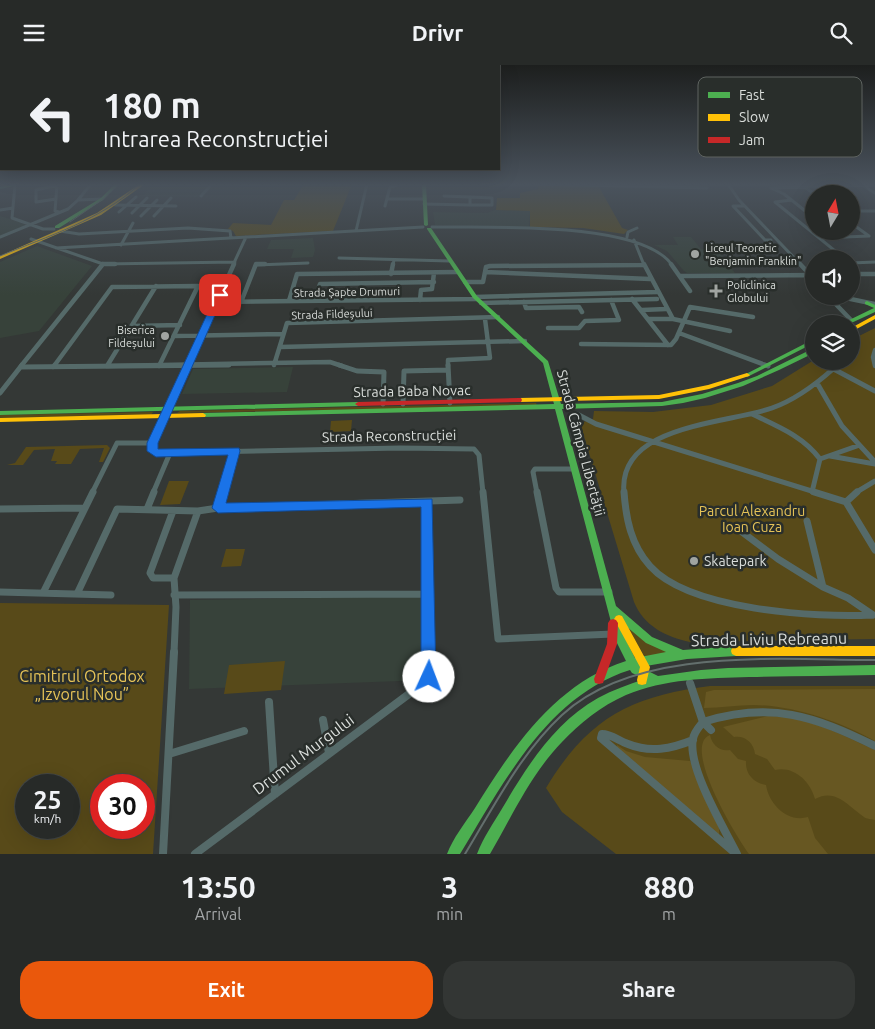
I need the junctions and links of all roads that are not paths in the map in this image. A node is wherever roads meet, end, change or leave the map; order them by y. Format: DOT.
graph roads {
  1 [pos="19,221"];
  2 [pos="39,221"];
  3 [pos="71,221"];
  4 [pos="73,221"];
  5 [pos="76,221"];
  6 [pos="82,221"];
  7 [pos="358,221"];
  8 [pos="427,221"];
  9 [pos="747,221"];
  10 [pos="759,221"];
  11 [pos="133,223"];
  12 [pos="29,225"];
  13 [pos="428,227"];
  14 [pos="637,228"];
  15 [pos="60,229"];
  16 [pos="860,229"];
  17 [pos="43,231"];
  18 [pos="356,231"];
  19 [pos="128,232"];
  20 [pos="0,237"];
  21 [pos="246,237"];
  22 [pos="627,237"];
  23 [pos="860,237"];
  24 [pos="231,239"];
  25 [pos="34,240"];
  26 [pos="634,240"];
  27 [pos="771,240"];
  28 [pos="822,240"];
  29 [pos="121,245"];
  30 [pos="56,248"];
  31 [pos="834,250"];
  32 [pos="0,253"];
  33 [pos="0,258"];
  34 [pos="339,258"];
  35 [pos="394,259"];
  36 [pos="450,261"];
  37 [pos="235,262"];
  38 [pos="875,262"];
  39 [pos="308,263"];
  40 [pos="860,263"];
  41 [pos="103,264"];
  42 [pos="643,265"];
  43 [pos="805,268"];
  44 [pos="457,272"];
  45 [pos="485,272"];
  46 [pos="434,273"];
  47 [pos="391,274"];
  48 [pos="875,274"];
  49 [pos="805,275"];
  50 [pos="860,275"];
  51 [pos="681,276"];
  52 [pos="650,279"];
  53 [pos="434,283"];
  54 [pos="465,283"];
  55 [pos="156,286"];
  56 [pos="690,291"];
  57 [pos="657,292"];
  58 [pos="632,299"];
  59 [pos="657,299"];
  60 [pos="420,300"];
  61 [pos="478,300"];
  62 [pos="611,300"];
  63 [pos="289,301"];
  64 [pos="313,301"];
  65 [pos="216,302"];
  66 [pos="241,302"];
  67 [pos="524,302"];
  68 [pos="860,302"];
  69 [pos="835,305"];
  70 [pos="873,306"];
  71 [pos="666,309"];
  72 [pos="642,310"];
  73 [pos="582,312"];
  74 [pos="843,315"];
  75 [pos="859,315"];
  76 [pos="498,317"];
  77 [pos="753,317"];
  78 [pos="873,318"];
  79 [pos="484,319"];
  80 [pos="649,319"];
  81 [pos="673,319"];
  82 [pos="684,321"];
  83 [pos="180,325"];
  84 [pos="860,325"];
  85 [pos="132,326"];
  86 [pos="548,328"];
  87 [pos="730,331"];
  88 [pos="679,333"];
  89 [pos="284,334"];
  90 [pos="174,336"];
  91 [pos="201,336"];
  92 [pos="525,341"];
  93 [pos="488,343"];
  94 [pos="581,344"];
  95 [pos="668,345"];
  96 [pos="805,346"];
  97 [pos="280,347"];
  98 [pos="875,350"];
  99 [pos="805,355"];
  100 [pos="274,365"];
  101 [pos="108,366"];
  102 [pos="159,366"];
  103 [pos="768,366"];
  104 [pos="875,366"];
  105 [pos="20,367"];
  106 [pos="52,367"];
  107 [pos="187,367"];
  108 [pos="448,370"];
  109 [pos="832,370"];
  110 [pos="835,370"];
  111 [pos="817,383"];
  112 [pos="875,391"];
  113 [pos="0,393"];
  114 [pos="450,403"];
  115 [pos="383,404"];
  116 [pos="403,404"];
  117 [pos="558,404"];
  118 [pos="0,413"];
  119 [pos="166,413"];
  120 [pos="577,414"];
  121 [pos="752,414"];
  122 [pos="0,420"];
  123 [pos="650,441"];
  124 [pos="153,443"];
  125 [pos="857,446"];
  126 [pos="235,451"];
  127 [pos="170,453"];
  128 [pos="830,456"];
  129 [pos="820,459"];
  130 [pos="875,463"];
  131 [pos="576,469"];
  132 [pos="875,481"];
  133 [pos="812,492"];
  134 [pos="460,500"];
  135 [pos="428,502"];
  136 [pos="846,502"];
  137 [pos="84,508"];
  138 [pos="218,508"];
  139 [pos="0,509"];
  140 [pos="146,509"];
  141 [pos="173,511"];
  142 [pos="198,511"];
  143 [pos="807,521"];
  144 [pos="742,532"];
  145 [pos="875,550"];
  146 [pos="174,578"];
  147 [pos="823,587"];
  148 [pos="0,592"];
  149 [pos="609,592"];
  150 [pos="43,593"];
  151 [pos="78,594"];
  152 [pos="429,594"];
  153 [pos="111,595"];
  154 [pos="174,595"];
  155 [pos="614,609"];
  156 [pos="873,616"];
  157 [pos="613,634"];
  158 [pos="875,651"];
  159 [pos="682,654"];
  160 [pos="643,661"];
  161 [pos="631,665"];
  162 [pos="875,670"];
  163 [pos="599,679"];
  164 [pos="642,679"];
  165 [pos="690,683"];
  166 [pos="269,702"];
  167 [pos="323,720"];
  168 [pos="703,722"];
  169 [pos="711,730"];
  170 [pos="244,731"];
  171 [pos="693,740"];
  172 [pos="875,745"];
  173 [pos="329,753"];
  174 [pos="169,754"];
  175 [pos="274,794"];
  176 [pos="163,854"];
  177 [pos="196,854"];
  178 [pos="454,854"];
  179 [pos="483,854"];
  180 [pos="737,854"];
  1 -- 12 [label="street"];
  2 -- 12 [label="street"];
  3 -- 15 [label="main road"];
  4 -- 15 [label="main road"];
  5 -- 15 [label="main road"];
  6 -- 15 [label="main road"];
  7 -- 18 [label="street"];
  8 -- 13 [label="main road, Strada Câmpia Libertății"];
  9 -- 27 [label="street"];
  10 -- 43 [label="street"];
  11 -- 19 [label="street"];
  12 -- 17 [label="street"];
  12 -- 20 [label="street"];
  13 -- 18 [label="street"];
  13 -- 22 [label="street"];
  13 -- 36 [label="main road, Strada Câmpia Libertății"];
  14 -- 22 [label="street"];
  15 -- 17 [label="main road"];
  15 -- 19 [label="street"];
  15 -- 25 [label="main road"];
  16 -- 23 [label="street"];
  17 -- 25 [label="main road"];
  18 -- 21 [label="street"];
  19 -- 24 [label="street"];
  19 -- 29 [label="street"];
  21 -- 24 [label="street"];
  21 -- 37 [label="street"];
  22 -- 26 [label="street"];
  24 -- 29 [label="street"];
  25 -- 30 [label="street"];
  25 -- 32 [label="main road"];
  25 -- 33 [label="main road"];
  26 -- 42 [label="street"];
  26 -- 51 [label="street"];
  28 -- 31 [label="street"];
  29 -- 30 [label="street"];
  30 -- 41 [label="street"];
  34 -- 35 [label="street"];
  35 -- 36 [label="street"];
  35 -- 47 [label="street"];
  36 -- 44 [label="main road, Strada Câmpia Libertății"];
  37 -- 41 [label="street"];
  37 -- 65 [label="street"];
  38 -- 40 [label="street"];
  39 -- 66 [label="street"];
  41 -- 105 [label="street"];
  42 -- 45 [label="street"];
  42 -- 52 [label="street"];
  44 -- 46 [label="street"];
  44 -- 54 [label="main road, Strada Câmpia Libertății"];
  45 -- 52 [label="street"];
  45 -- 54 [label="street"];
  46 -- 47 [label="street"];
  46 -- 53 [label="street"];
  47 -- 63 [label="street"];
  48 -- 50 [label="street"];
  49 -- 51 [label="street"];
  51 -- 56 [label="street"];
  52 -- 57 [label="street"];
  53 -- 60 [label="street"];
  53 -- 64 [label="street"];
  54 -- 61 [label="main road, Strada Câmpia Libertății"];
  55 -- 83 [label="street"];
  55 -- 85 [label="street"];
  55 -- 106 [label="street"];
  57 -- 61 [label="street"];
  57 -- 71 [label="street"];
  58 -- 59 [label="street"];
  58 -- 62 [label="street"];
  58 -- 72 [label="street"];
  60 -- 61 [label="street, Strada Șapte Drumuri"];
  60 -- 64 [label="street, Strada Șapte Drumuri"];
  61 -- 67 [label="street"];
  61 -- 76 [label="main road, Strada Câmpia Libertății"];
  62 -- 67 [label="street"];
  62 -- 86 [label="street"];
  63 -- 64 [label="street, Strada Șapte Drumuri"];
  63 -- 66 [label="street, Strada Șapte Drumuri"];
  65 -- 66 [label="street, Strada Șapte Drumuri"];
  65 -- 91 [label="street"];
  67 -- 73 [label="street"];
  68 -- 70 [label="street"];
  69 -- 74 [label="street"];
  70 -- 75 [label="main road"];
  71 -- 72 [label="street"];
  71 -- 81 [label="street"];
  72 -- 80 [label="street"];
  76 -- 79 [label="street, Strada Fildeșului"];
  76 -- 92 [label="main road, Strada Câmpia Libertății"];
  77 -- 82 [label="street"];
  78 -- 84 [label="main road"];
  79 -- 89 [label="street, Strada Fildeșului"];
  79 -- 93 [label="street"];
  80 -- 81 [label="street"];
  80 -- 95 [label="street"];
  81 -- 82 [label="street"];
  82 -- 87 [label="street"];
  82 -- 88 [label="street"];
  83 -- 85 [label="street"];
  83 -- 90 [label="street"];
  85 -- 101 [label="street"];
  88 -- 95 [label="street"];
  88 -- 103 [label="street"];
  89 -- 91 [label="street, Strada Fildeșului"];
  89 -- 97 [label="street"];
  90 -- 91 [label="street, Strada Fildeșului"];
  90 -- 102 [label="street"];
  91 -- 107 [label="street"];
  92 -- 93 [label="street"];
  92 -- 117 [label="main road, Strada Câmpia Libertății"];
  93 -- 97 [label="street"];
  93 -- 108 [label="street"];
  94 -- 95 [label="street"];
  96 -- 103 [label="main road, Strada Baba Novac"];
  97 -- 100 [label="street"];
  98 -- 104 [label="street"];
  99 -- 117 [label="main road, Strada Baba Novac"];
  100 -- 107 [label="street"];
  100 -- 115 [label="street"];
  101 -- 102 [label="street"];
  101 -- 106 [label="street"];
  102 -- 107 [label="street"];
  103 -- 117 [label="main road, Strada Baba Novac"];
  105 -- 106 [label="street"];
  105 -- 113 [label="street"];
  107 -- 119 [label="street"];
  108 -- 114 [label="street"];
  108 -- 116 [label="street"];
  109 -- 111 [label="street"];
  110 -- 112 [label="street"];
  111 -- 121 [label="street"];
  111 -- 125 [label="street"];
  114 -- 116 [label="main road, Strada Baba Novac"];
  114 -- 117 [label="main road, Strada Baba Novac"];
  115 -- 116 [label="main road, Strada Baba Novac"];
  115 -- 119 [label="main road, Strada Baba Novac"];
  117 -- 119 [label="main road, Strada Baba Novac"];
  117 -- 131 [label="main road, Strada Câmpia Libertății"];
  118 -- 119 [label="main road, Strada Baba Novac"];
  119 -- 122 [label="main road, Strada Baba Novac"];
  119 -- 124 [label="street"];
  120 -- 123 [label="street"];
  121 -- 123 [label="street"];
  121 -- 129 [label="street"];
  123 -- 133 [label="street"];
  123 -- 156 [label="street"];
  124 -- 127 [label="street"];
  124 -- 137 [label="street"];
  125 -- 128 [label="street"];
  125 -- 130 [label="street"];
  126 -- 127 [label="street, Strada Reconstrucției"];
  126 -- 138 [label="street"];
  126 -- 157 [label="street, Strada Reconstrucției"];
  127 -- 140 [label="street"];
  128 -- 129 [label="street"];
  128 -- 130 [label="street"];
  129 -- 133 [label="street"];
  131 -- 149 [label="main road, Strada Câmpia Libertății"];
  131 -- 149 [label="street"];
  132 -- 136 [label="street"];
  133 -- 136 [label="street"];
  134 -- 135 [label="street"];
  135 -- 138 [label="street"];
  135 -- 152 [label="street"];
  136 -- 145 [label="street"];
  137 -- 139 [label="street"];
  137 -- 150 [label="street"];
  138 -- 142 [label="street"];
  140 -- 141 [label="street"];
  140 -- 151 [label="street"];
  141 -- 142 [label="street"];
  141 -- 146 [label="street"];
  142 -- 146 [label="street"];
  143 -- 147 [label="street"];
  144 -- 147 [label="street"];
  146 -- 154 [label="street"];
  147 -- 156 [label="street"];
  148 -- 150 [label="street"];
  149 -- 155 [label="main road, Strada Câmpia Libertății"];
  150 -- 151 [label="street"];
  151 -- 153 [label="street"];
  152 -- 154 [label="street"];
  152 -- 173 [label="street, Drumul Murgului"];
  154 -- 174 [label="street"];
  155 -- 157 [label="main road"];
  155 -- 159 [label="main road"];
  155 -- 160 [label="main road, Strada Câmpia Libertății"];
  155 -- 161 [label="main road, Strada Câmpia Libertății"];
  157 -- 163 [label="main road"];
  158 -- 159 [label="main road, Strada Liviu Rebreanu"];
  159 -- 160 [label="main road, Strada Liviu Rebreanu"];
  160 -- 161 [label="main road, Strada Liviu Rebreanu"];
  160 -- 164 [label="main road, Strada Câmpia Libertății"];
  161 -- 163 [label="main road, Strada Liviu Rebreanu"];
  161 -- 164 [label="main road"];
  162 -- 164 [label="main road"];
  163 -- 178 [label="main road, Strada Liviu Rebreanu"];
  164 -- 179 [label="main road"];
  165 -- 168 [label="street"];
  166 -- 175 [label="street"];
  167 -- 173 [label="street"];
  168 -- 169 [label="street"];
  168 -- 171 [label="street"];
  168 -- 172 [label="street"];
  170 -- 174 [label="street"];
  171 -- 180 [label="street"];
  171 -- 180 [label="street"];
  173 -- 175 [label="street, Drumul Murgului"];
  174 -- 176 [label="street"];
  175 -- 177 [label="street, Drumul Murgului"];
}
